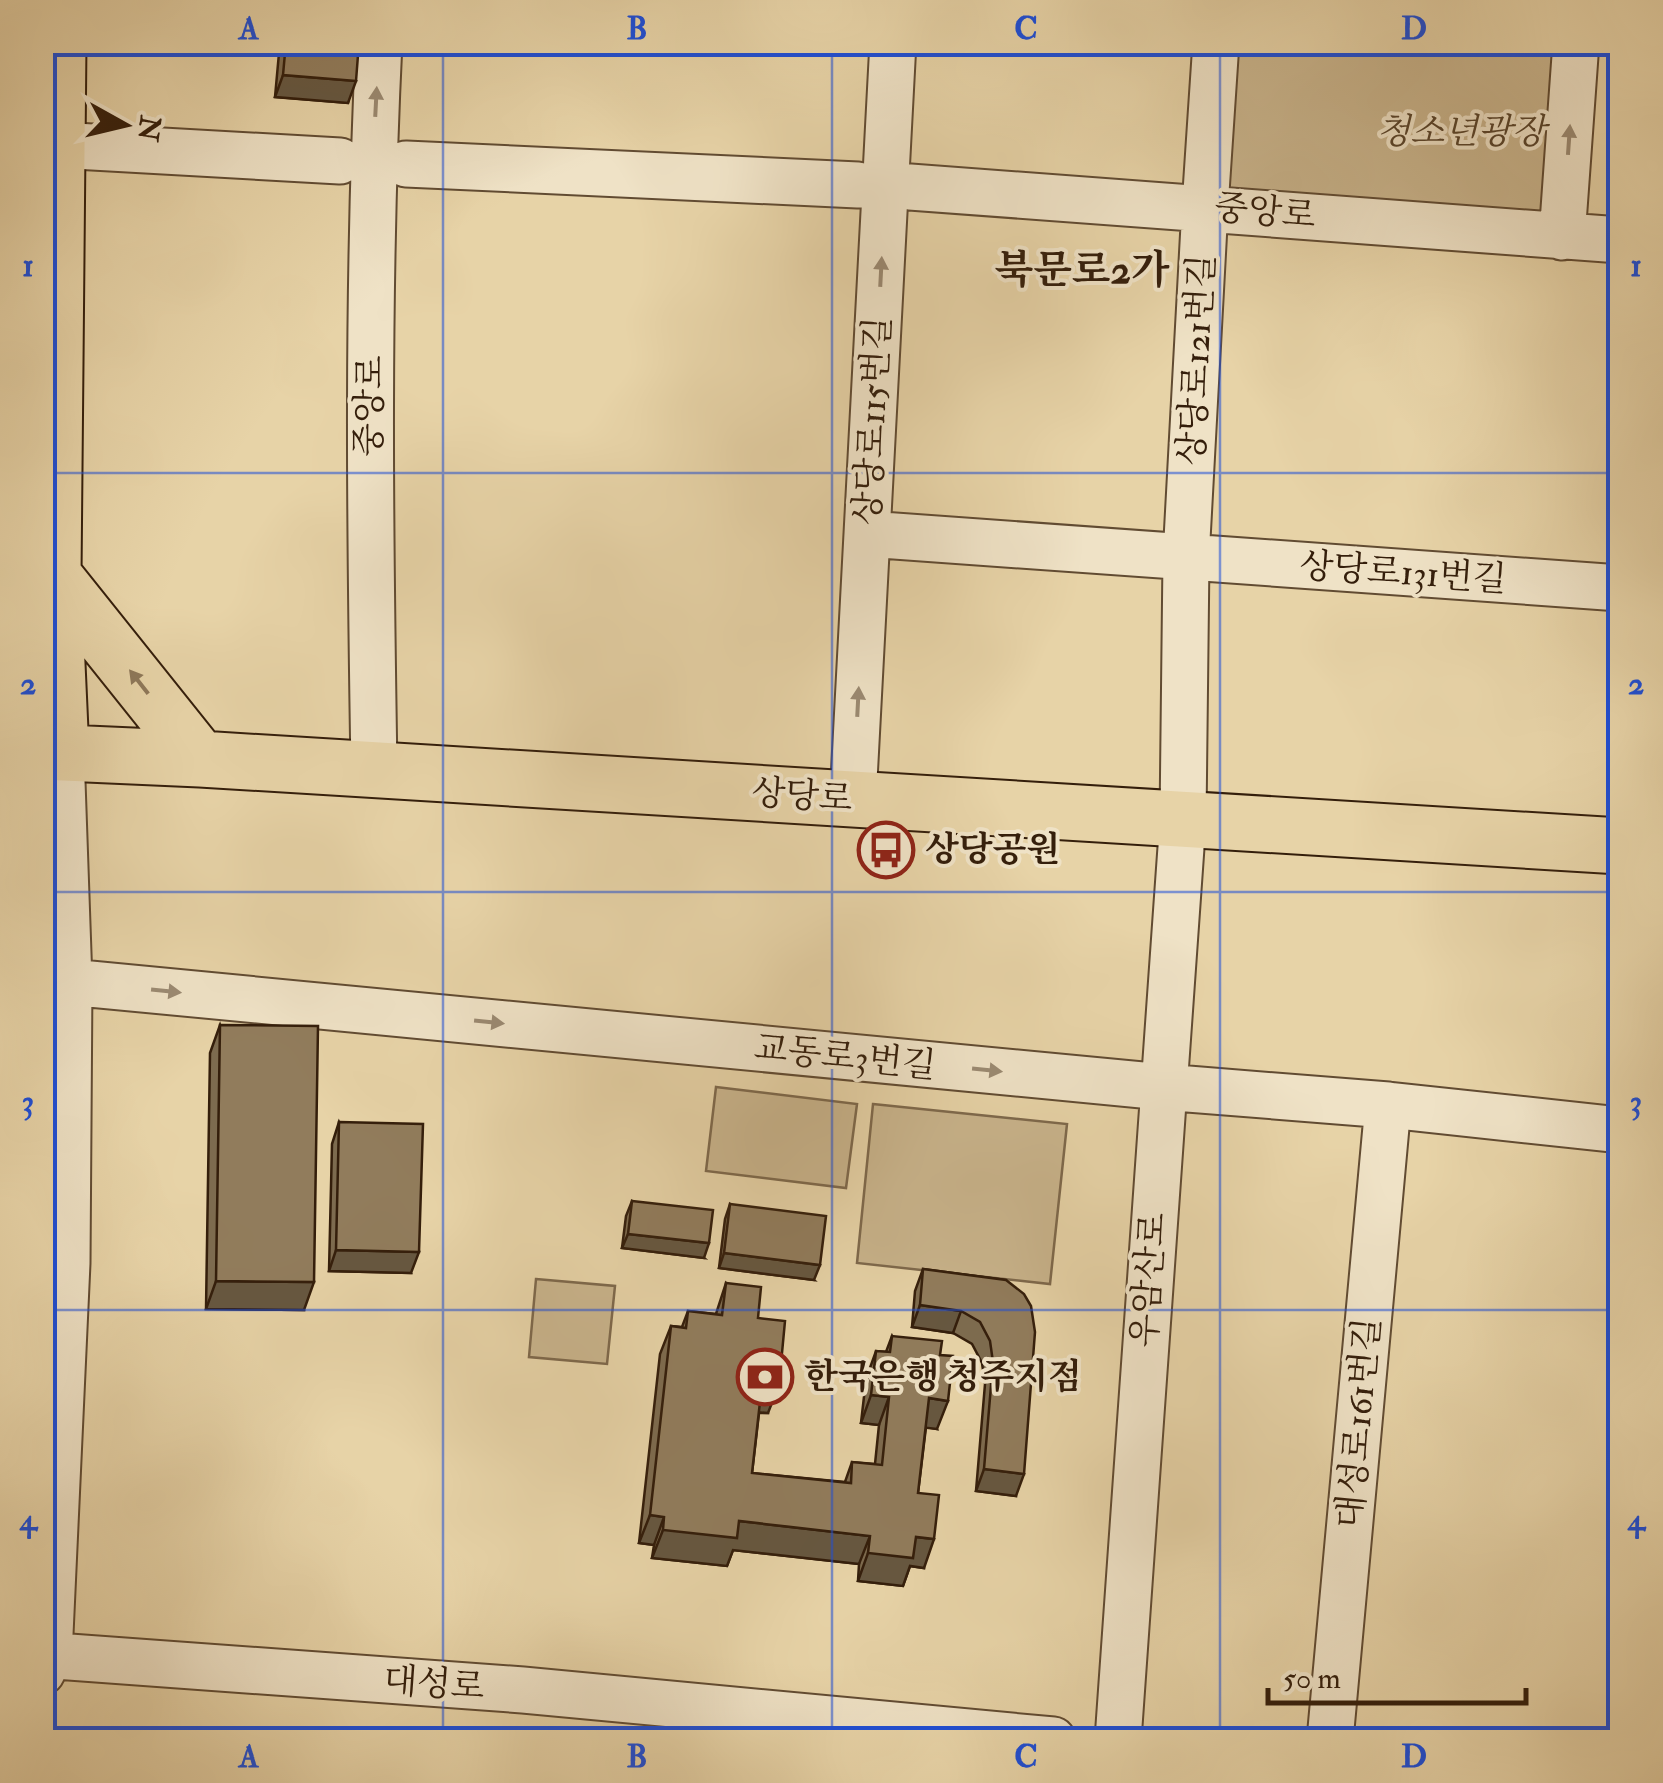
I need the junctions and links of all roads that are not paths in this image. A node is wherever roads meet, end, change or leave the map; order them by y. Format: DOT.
graph roads {
  1 [pos="58,42"];
  2 [pos="379,42"];
  3 [pos="893,42"];
  4 [pos="1216,42"];
  5 [pos="1576,42"];
  6 [pos="57,146"];
  7 [pos="373,162"];
  8 [pos="858,185"];
  9 [pos="910,187"];
  10 [pos="1204,207"];
  11 [pos="1562,237"];
  12 [pos="1620,240"];
  13 [pos="867,534"];
  14 [pos="1186,558"];
  15 [pos="53,575"];
  16 [pos="1620,588"];
  17 [pos="52,753"];
  18 [pos="200,759"];
  19 [pos="374,769"];
  20 [pos="853,799"];
  21 [pos="1183,820"];
  22 [pos="1620,846"];
  23 [pos="42,896"];
  24 [pos="42,929"];
  25 [pos="68,982"];
  26 [pos="1163,1087"];
  27 [pos="1388,1106"];
  28 [pos="1620,1130"];
  29 [pos="45,1661"];
  30 [pos="826,1729"];
  31 [pos="1053,1740"];
  32 [pos="1118,1740"];
  33 [pos="1330,1740"];
  1 -- 6 [label="main road"];
  7 -- 2 [label="street, 중앙로, one-way"];
  13 -- 3 [label="street, 상당로115번길, one-way"];
  4 -- 10 [label="street, 상당로121번길"];
  11 -- 5 [label="street, one-way"];
  6 -- 7 [label="street"];
  6 -- 15 [label="main road"];
  7 -- 8 [label="street"];
  7 -- 19 [label="street, 중앙로"];
  9 -- 10 [label="street, 중앙로"];
  10 -- 11 [label="street, 중앙로"];
  10 -- 14 [label="street, 상당로121번길"];
  11 -- 12 [label="street, 중앙로"];
  13 -- 14 [label="street"];
  20 -- 13 [label="street, 상당로115번길, one-way"];
  14 -- 16 [label="street, 상당로131번길"];
  14 -- 21 [label="street, 상당로121번길"];
  15 -- 17 [label="main road"];
  18 -- 15 [label="main road, one-way"];
  17 -- 18 [label="main road, 상당로"];
  17 -- 25 [label="street"];
  18 -- 19 [label="main road, 상당로"];
  19 -- 20 [label="main road, 상당로"];
  20 -- 21 [label="main road, 상당로"];
  21 -- 22 [label="main road, 상당로"];
  21 -- 26 [label="street, 우암산로"];
  23 -- 25 [label="street"];
  24 -- 25 [label="street"];
  25 -- 26 [label="street, 교동로3번길, one-way"];
  25 -- 29 [label="street"];
  26 -- 27 [label="street, 교동로3번길"];
  26 -- 32 [label="street, 우암산로"];
  27 -- 28 [label="street, 교동로3번길"];
  27 -- 33 [label="street, 대성로161번길"];
  29 -- 30 [label="street, 대성로"];
  30 -- 31 [label="street, 대성로"];
}
